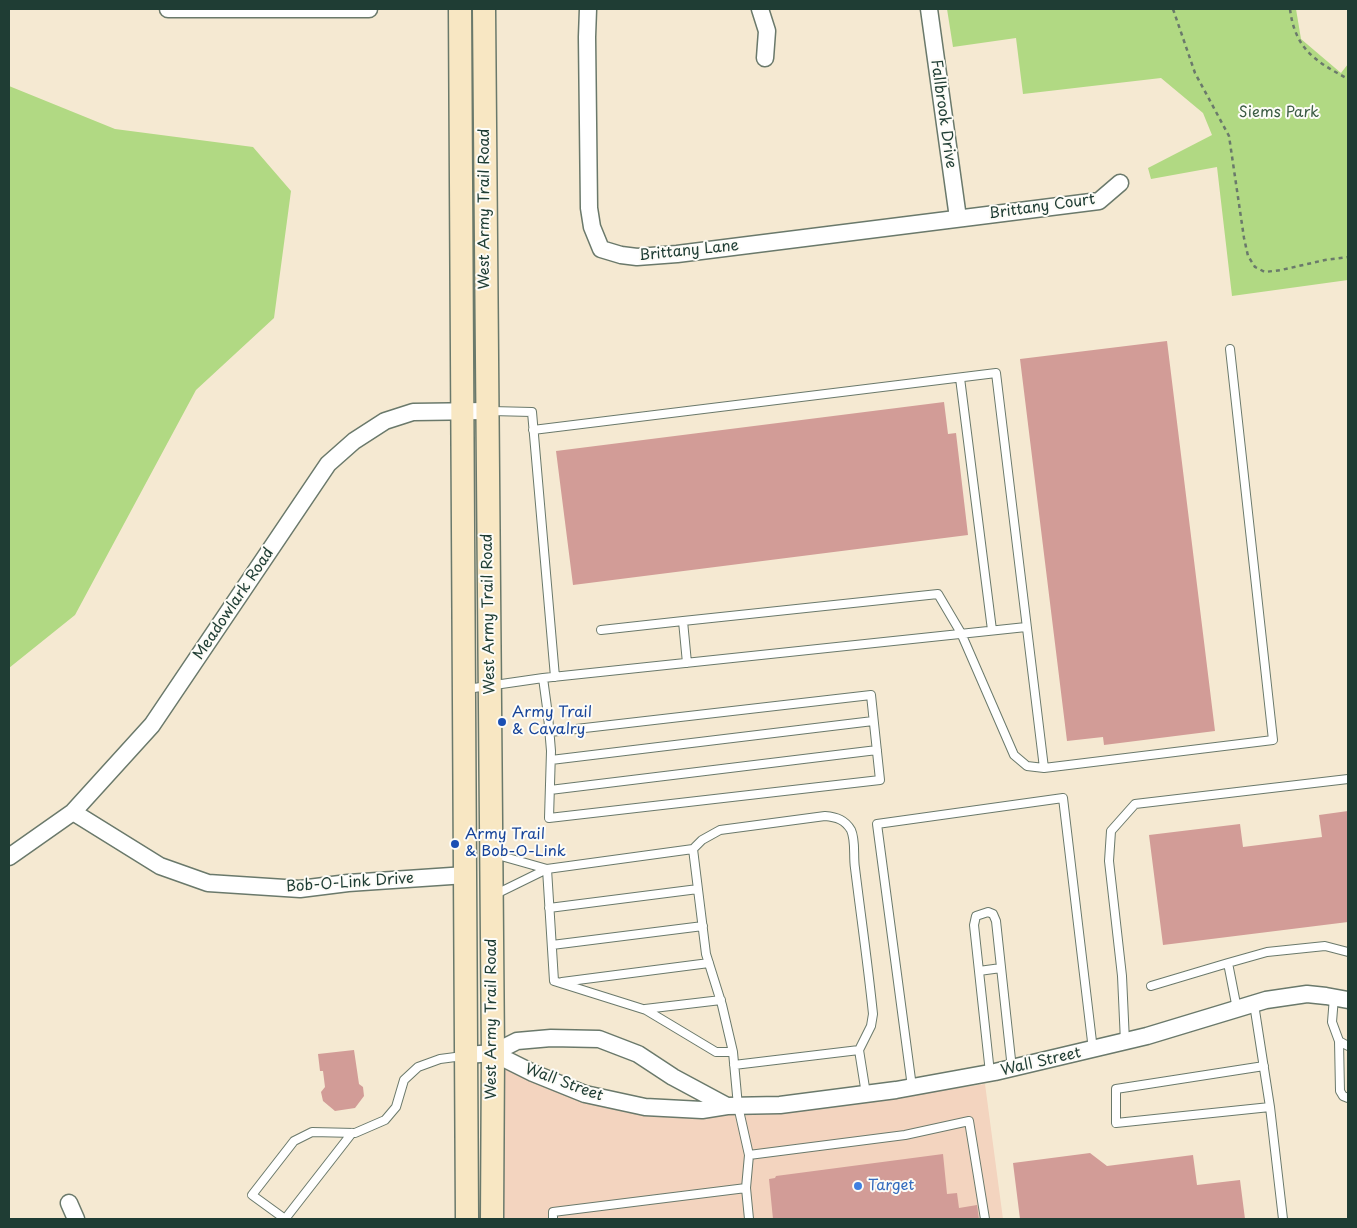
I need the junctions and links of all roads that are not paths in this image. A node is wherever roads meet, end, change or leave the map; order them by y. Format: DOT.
graph roads {
  1 [pos="168,9"];
  2 [pos="369,9"];
  3 [pos="460,9"];
  4 [pos="484,9"];
  5 [pos="588,9"];
  6 [pos="760,9"];
  7 [pos="929,9"];
  8 [pos="765,58"];
  9 [pos="1120,183"];
  10 [pos="958,218"];
  11 [pos="1230,349"];
  12 [pos="960,378"];
  13 [pos="463,411"];
  14 [pos="486,411"];
  15 [pos="533,430"];
  16 [pos="682,621"];
  17 [pos="1026,627"];
  18 [pos="601,630"];
  19 [pos="992,630"];
  20 [pos="961,633"];
  21 [pos="687,663"];
  22 [pos="555,677"];
  23 [pos="543,678"];
  24 [pos="490,686"];
  25 [pos="465,689"];
  26 [pos="874,721"];
  27 [pos="550,732"];
  28 [pos="877,750"];
  29 [pos="551,760"];
  30 [pos="1044,768"];
  31 [pos="1348,779"];
  32 [pos="550,790"];
  33 [pos="73,812"];
  34 [pos="693,849"];
  35 [pos="491,854"];
  36 [pos="9,857"];
  37 [pos="547,869"];
  38 [pos="466,875"];
  39 [pos="698,889"];
  40 [pos="492,896"];
  41 [pos="550,908"];
  42 [pos="702,926"];
  43 [pos="552,945"];
  44 [pos="1348,952"];
  45 [pos="709,963"];
  46 [pos="1228,963"];
  47 [pos="1001,968"];
  48 [pos="979,972"];
  49 [pos="558,983"];
  50 [pos="1151,986"];
  51 [pos="1341,999"];
  52 [pos="721,1000"];
  53 [pos="1254,1004"];
  54 [pos="645,1009"];
  55 [pos="1237,1009"];
  56 [pos="1339,1041"];
  57 [pos="1125,1042"];
  58 [pos="1348,1046"];
  59 [pos="859,1050"];
  60 [pos="1093,1050"];
  61 [pos="732,1052"];
  62 [pos="493,1053"];
  63 [pos="467,1055"];
  64 [pos="734,1065"];
  65 [pos="1264,1066"];
  66 [pos="1012,1069"];
  67 [pos="990,1073"];
  68 [pos="912,1088"];
  69 [pos="866,1094"];
  70 [pos="1348,1098"];
  71 [pos="733,1106"];
  72 [pos="1270,1107"];
  73 [pos="352,1133"];
  74 [pos="748,1155"];
  75 [pos="746,1188"];
  76 [pos="69,1203"];
  77 [pos="76,1219"];
  78 [pos="467,1219"];
  79 [pos="492,1219"];
  80 [pos="553,1219"];
  81 [pos="749,1219"];
  82 [pos="985,1219"];
  83 [pos="1283,1219"];
  1 -- 2 [label="street"];
  3 -- 13 [label="main road, West Army Trail Road"];
  4 -- 14 [label="main road, West Army Trail Road"];
  5 -- 10 [label="street, Brittany Lane"];
  6 -- 8 [label="street"];
  7 -- 10 [label="street, Fallbrook Drive"];
  9 -- 10 [label="street, Brittany Court"];
  11 -- 30 [label="lane"];
  12 -- 15 [label="lane"];
  12 -- 17 [label="lane"];
  12 -- 19 [label="lane"];
  13 -- 14 [label="street, Meadowlark Road"];
  13 -- 25 [label="main road, West Army Trail Road"];
  13 -- 33 [label="street, Meadowlark Road"];
  14 -- 15 [label="lane"];
  14 -- 24 [label="main road, West Army Trail Road"];
  15 -- 22 [label="lane"];
  16 -- 18 [label="lane"];
  16 -- 20 [label="lane"];
  16 -- 21 [label="lane"];
  17 -- 19 [label="lane"];
  17 -- 30 [label="lane"];
  19 -- 20 [label="lane"];
  20 -- 21 [label="lane"];
  20 -- 30 [label="lane"];
  21 -- 22 [label="lane"];
  22 -- 23 [label="lane"];
  23 -- 24 [label="lane"];
  23 -- 27 [label="lane"];
  24 -- 25 [label="lane"];
  24 -- 35 [label="main road, West Army Trail Road"];
  25 -- 38 [label="main road, West Army Trail Road"];
  26 -- 27 [label="lane"];
  26 -- 28 [label="lane"];
  26 -- 29 [label="lane"];
  27 -- 29 [label="lane"];
  28 -- 32 [label="lane"];
  28 -- 32 [label="lane"];
  29 -- 32 [label="lane"];
  31 -- 57 [label="lane"];
  33 -- 36 [label="street, Meadowlark Road"];
  33 -- 38 [label="street, Bob-O-Link Drive"];
  34 -- 37 [label="lane"];
  34 -- 39 [label="lane"];
  34 -- 59 [label="lane"];
  35 -- 37 [label="lane"];
  35 -- 40 [label="main road, West Army Trail Road"];
  37 -- 40 [label="lane"];
  37 -- 41 [label="lane"];
  38 -- 63 [label="main road, West Army Trail Road"];
  39 -- 41 [label="lane"];
  39 -- 42 [label="lane"];
  40 -- 62 [label="main road, West Army Trail Road"];
  41 -- 43 [label="lane"];
  42 -- 43 [label="lane"];
  42 -- 45 [label="lane"];
  43 -- 49 [label="lane"];
  44 -- 46 [label="lane"];
  45 -- 49 [label="lane"];
  45 -- 52 [label="lane"];
  46 -- 50 [label="lane"];
  46 -- 55 [label="lane"];
  47 -- 48 [label="lane"];
  47 -- 48 [label="lane"];
  47 -- 66 [label="lane"];
  48 -- 67 [label="lane"];
  49 -- 54 [label="lane"];
  51 -- 53 [label="street, Wall Street"];
  51 -- 56 [label="lane"];
  52 -- 54 [label="lane"];
  52 -- 61 [label="lane"];
  53 -- 55 [label="street, Wall Street"];
  53 -- 65 [label="lane"];
  54 -- 61 [label="lane"];
  55 -- 57 [label="street, Wall Street"];
  56 -- 58 [label="lane"];
  56 -- 70 [label="lane"];
  57 -- 60 [label="street, Wall Street"];
  59 -- 64 [label="lane"];
  59 -- 69 [label="lane"];
  60 -- 66 [label="street, Wall Street"];
  60 -- 68 [label="lane"];
  61 -- 64 [label="lane"];
  62 -- 63 [label="street, Wall Street"];
  62 -- 71 [label="street, Wall Street"];
  62 -- 71 [label="street, Wall Street"];
  62 -- 79 [label="main road, West Army Trail Road"];
  63 -- 73 [label="lane"];
  63 -- 78 [label="main road, West Army Trail Road"];
  64 -- 71 [label="lane"];
  65 -- 72 [label="lane"];
  65 -- 72 [label="lane"];
  66 -- 67 [label="street, Wall Street"];
  67 -- 68 [label="street, Wall Street"];
  68 -- 69 [label="street, Wall Street"];
  69 -- 71 [label="street, Wall Street"];
  71 -- 74 [label="lane"];
  72 -- 83 [label="lane"];
  73 -- 73 [label="lane"];
  74 -- 75 [label="lane"];
  74 -- 82 [label="lane"];
  75 -- 80 [label="lane"];
  75 -- 81 [label="lane"];
  76 -- 77 [label="street"];
}
